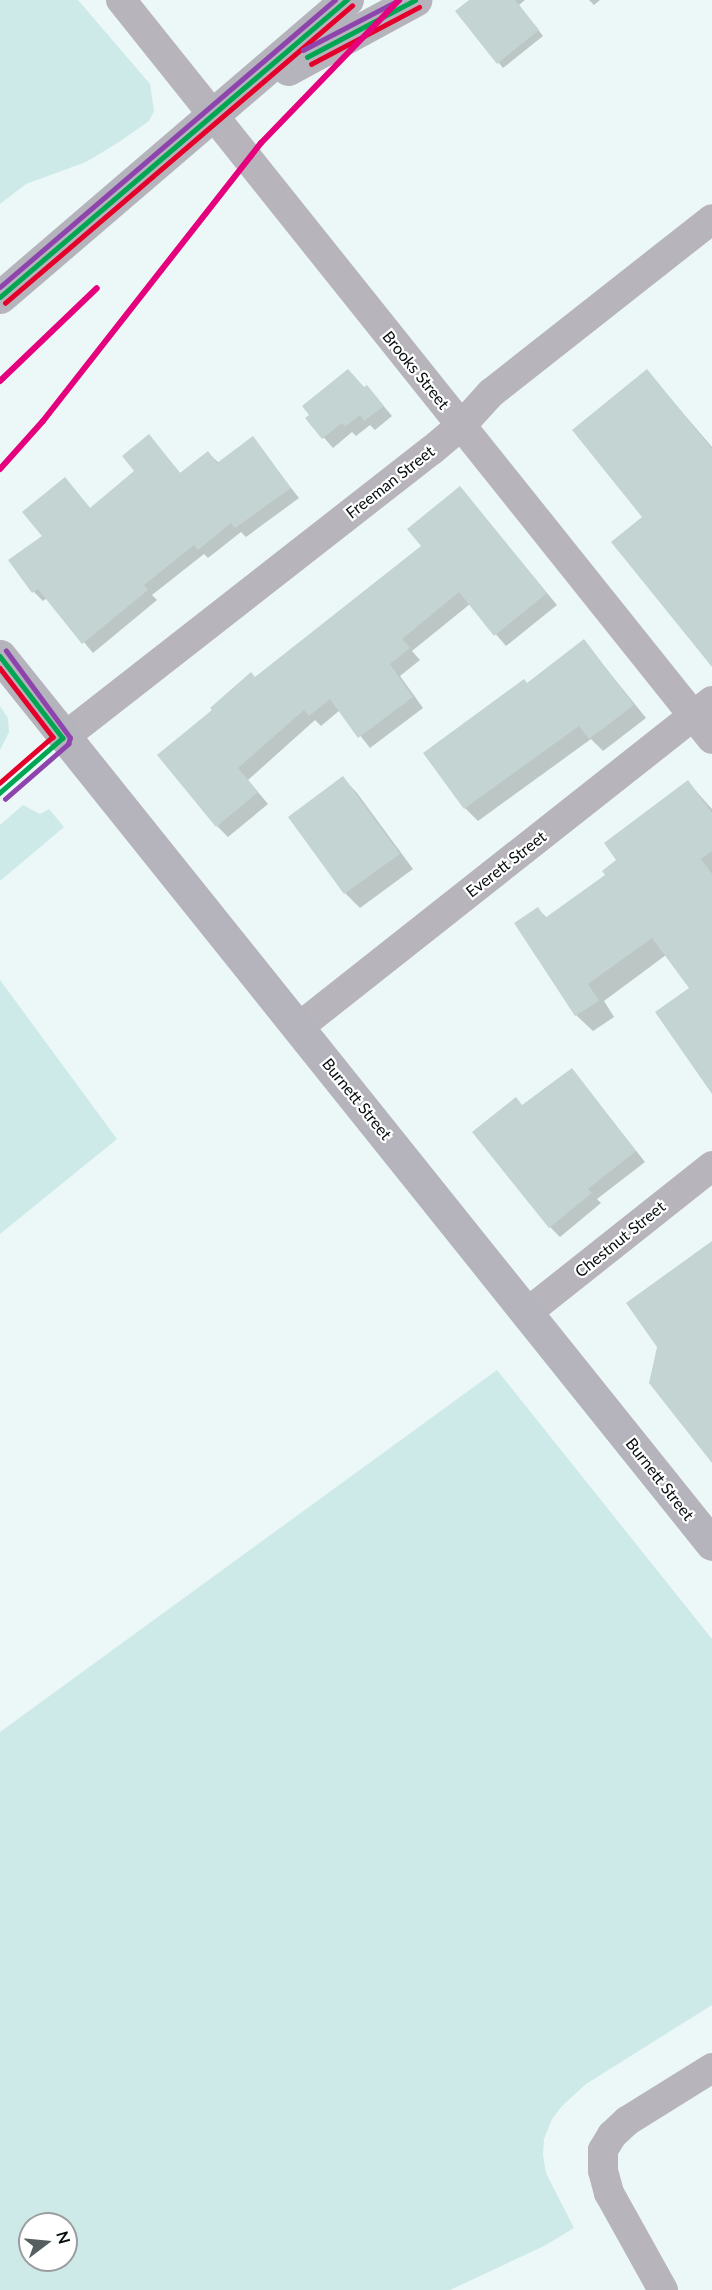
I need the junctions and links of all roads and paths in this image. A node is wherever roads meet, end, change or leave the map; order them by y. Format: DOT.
graph roads {
  1 [pos="121,0"];
  2 [pos="347,0"];
  3 [pos="415,0"];
  4 [pos="213,117"];
  5 [pos="712,219"];
  6 [pos="0,297"];
  7 [pos="461,426"];
  8 [pos="0,656"];
  9 [pos="703,708"];
  10 [pos="63,738"];
  11 [pos="712,739"];
  12 [pos="299,1027"];
  13 [pos="712,1166"];
  14 [pos="528,1312"];
  15 [pos="712,1544"];
  16 [pos="712,2068"];
  17 [pos="663,2290"];
  1 -- 4 [label="street, Brooks Street"];
  2 -- 4 [label="street"];
  3 -- 4 [label="street"];
  4 -- 6 [label="street"];
  4 -- 7 [label="street, Brooks Street"];
  5 -- 7 [label="street, Freeman Street"];
  7 -- 9 [label="street, Brooks Street"];
  7 -- 10 [label="street, Freeman Street"];
  8 -- 10 [label="street, Burnett Street"];
  9 -- 11 [label="street, Brooks Street"];
  9 -- 12 [label="street, Everett Street"];
  10 -- 12 [label="street, Burnett Street"];
  12 -- 14 [label="street, Burnett Street"];
  13 -- 14 [label="street, Chestnut Street"];
  14 -- 15 [label="street, Burnett Street"];
  16 -- 17 [label="street"];
}
